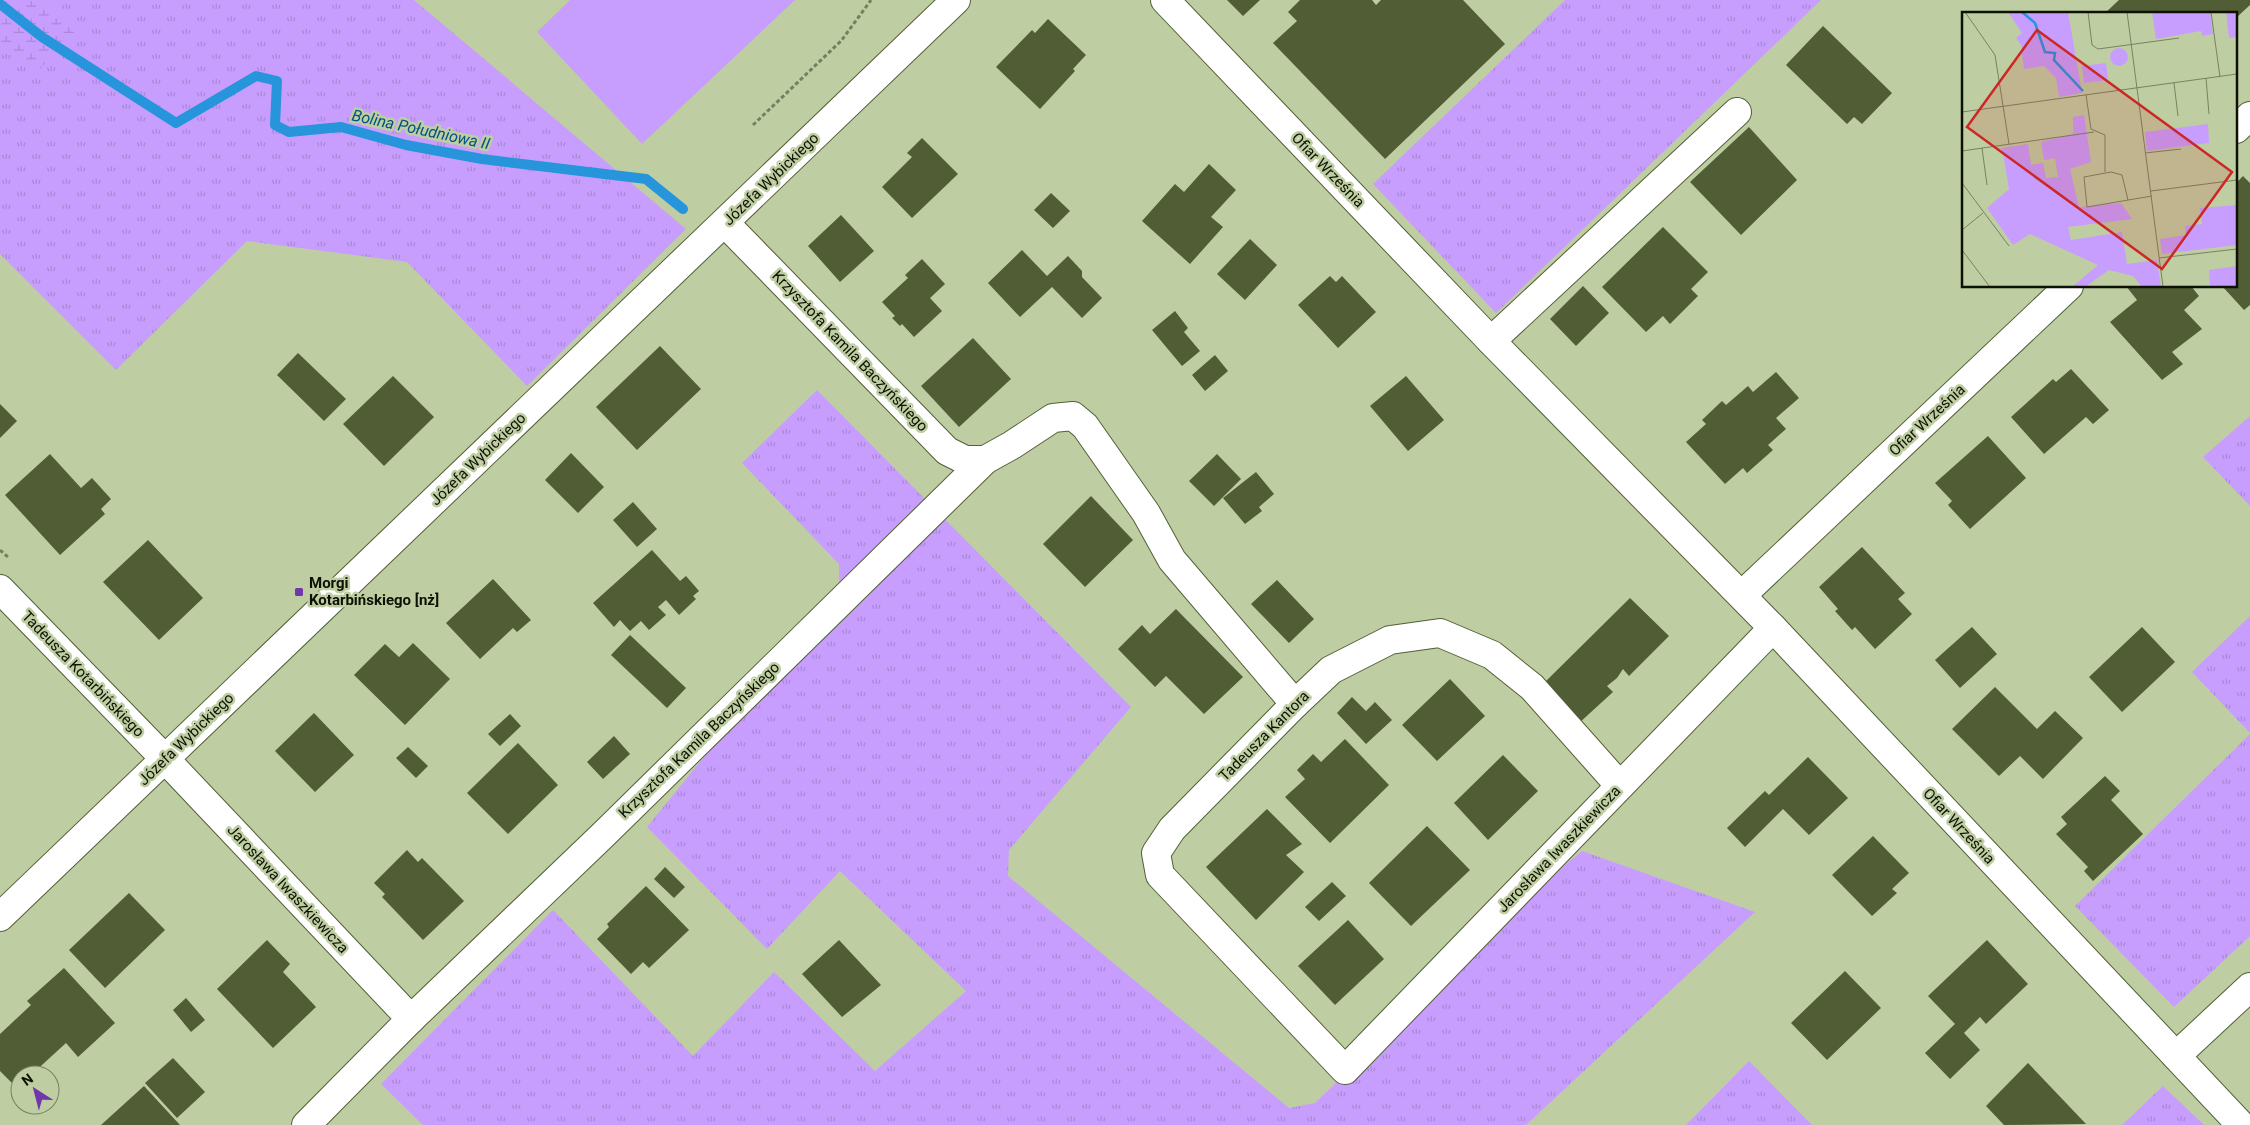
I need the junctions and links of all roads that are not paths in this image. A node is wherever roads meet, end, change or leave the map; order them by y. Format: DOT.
graph roads {
  1 [pos="956,0"];
  2 [pos="1165,0"];
  3 [pos="1737,112"];
  4 [pos="2250,116"];
  5 [pos="2238,127"];
  6 [pos="725,223"];
  7 [pos="2068,288"];
  8 [pos="1492,341"];
  9 [pos="985,460"];
  10 [pos="0,589"];
  11 [pos="1742,596"];
  12 [pos="1774,628"];
  13 [pos="1295,704"];
  14 [pos="165,759"];
  15 [pos="1620,786"];
  16 [pos="0,917"];
  17 [pos="2250,987"];
  18 [pos="411,1019"];
  19 [pos="2176,1056"];
  20 [pos="1345,1070"];
  21 [pos="306,1125"];
  22 [pos="2241,1125"];
  1 -- 6 [label="street, Józefa Wybickiego"];
  2 -- 8 [label="street, Ofiar Września"];
  3 -- 8 [label="street"];
  4 -- 5 [label="street"];
  6 -- 9 [label="street, Krzysztofa Kamila Baczyńskiego"];
  6 -- 14 [label="street, Józefa Wybickiego"];
  7 -- 11 [label="street, Ofiar Września"];
  8 -- 11 [label="street, Ofiar Września"];
  9 -- 13 [label="street, Krzysztofa Kamila Baczyńskiego"];
  9 -- 18 [label="street, Krzysztofa Kamila Baczyńskiego"];
  10 -- 14 [label="street, Tadeusza Kotarbińskiego"];
  11 -- 12 [label="street, Ofiar Września"];
  12 -- 15 [label="street, Jarosława Iwaszkiewicza"];
  12 -- 19 [label="street, Ofiar Września"];
  13 -- 15 [label="street, Tadeusza Kantora"];
  13 -- 20 [label="street, Tadeusza Kantora"];
  14 -- 16 [label="street, Józefa Wybickiego"];
  14 -- 18 [label="street, Jarosława Iwaszkiewicza"];
  15 -- 20 [label="street, Jarosława Iwaszkiewicza"];
  17 -- 19 [label="street"];
  18 -- 21 [label="street, Krzysztofa Kamila Baczyńskiego"];
  19 -- 22 [label="street, Ofiar Września"];
}
